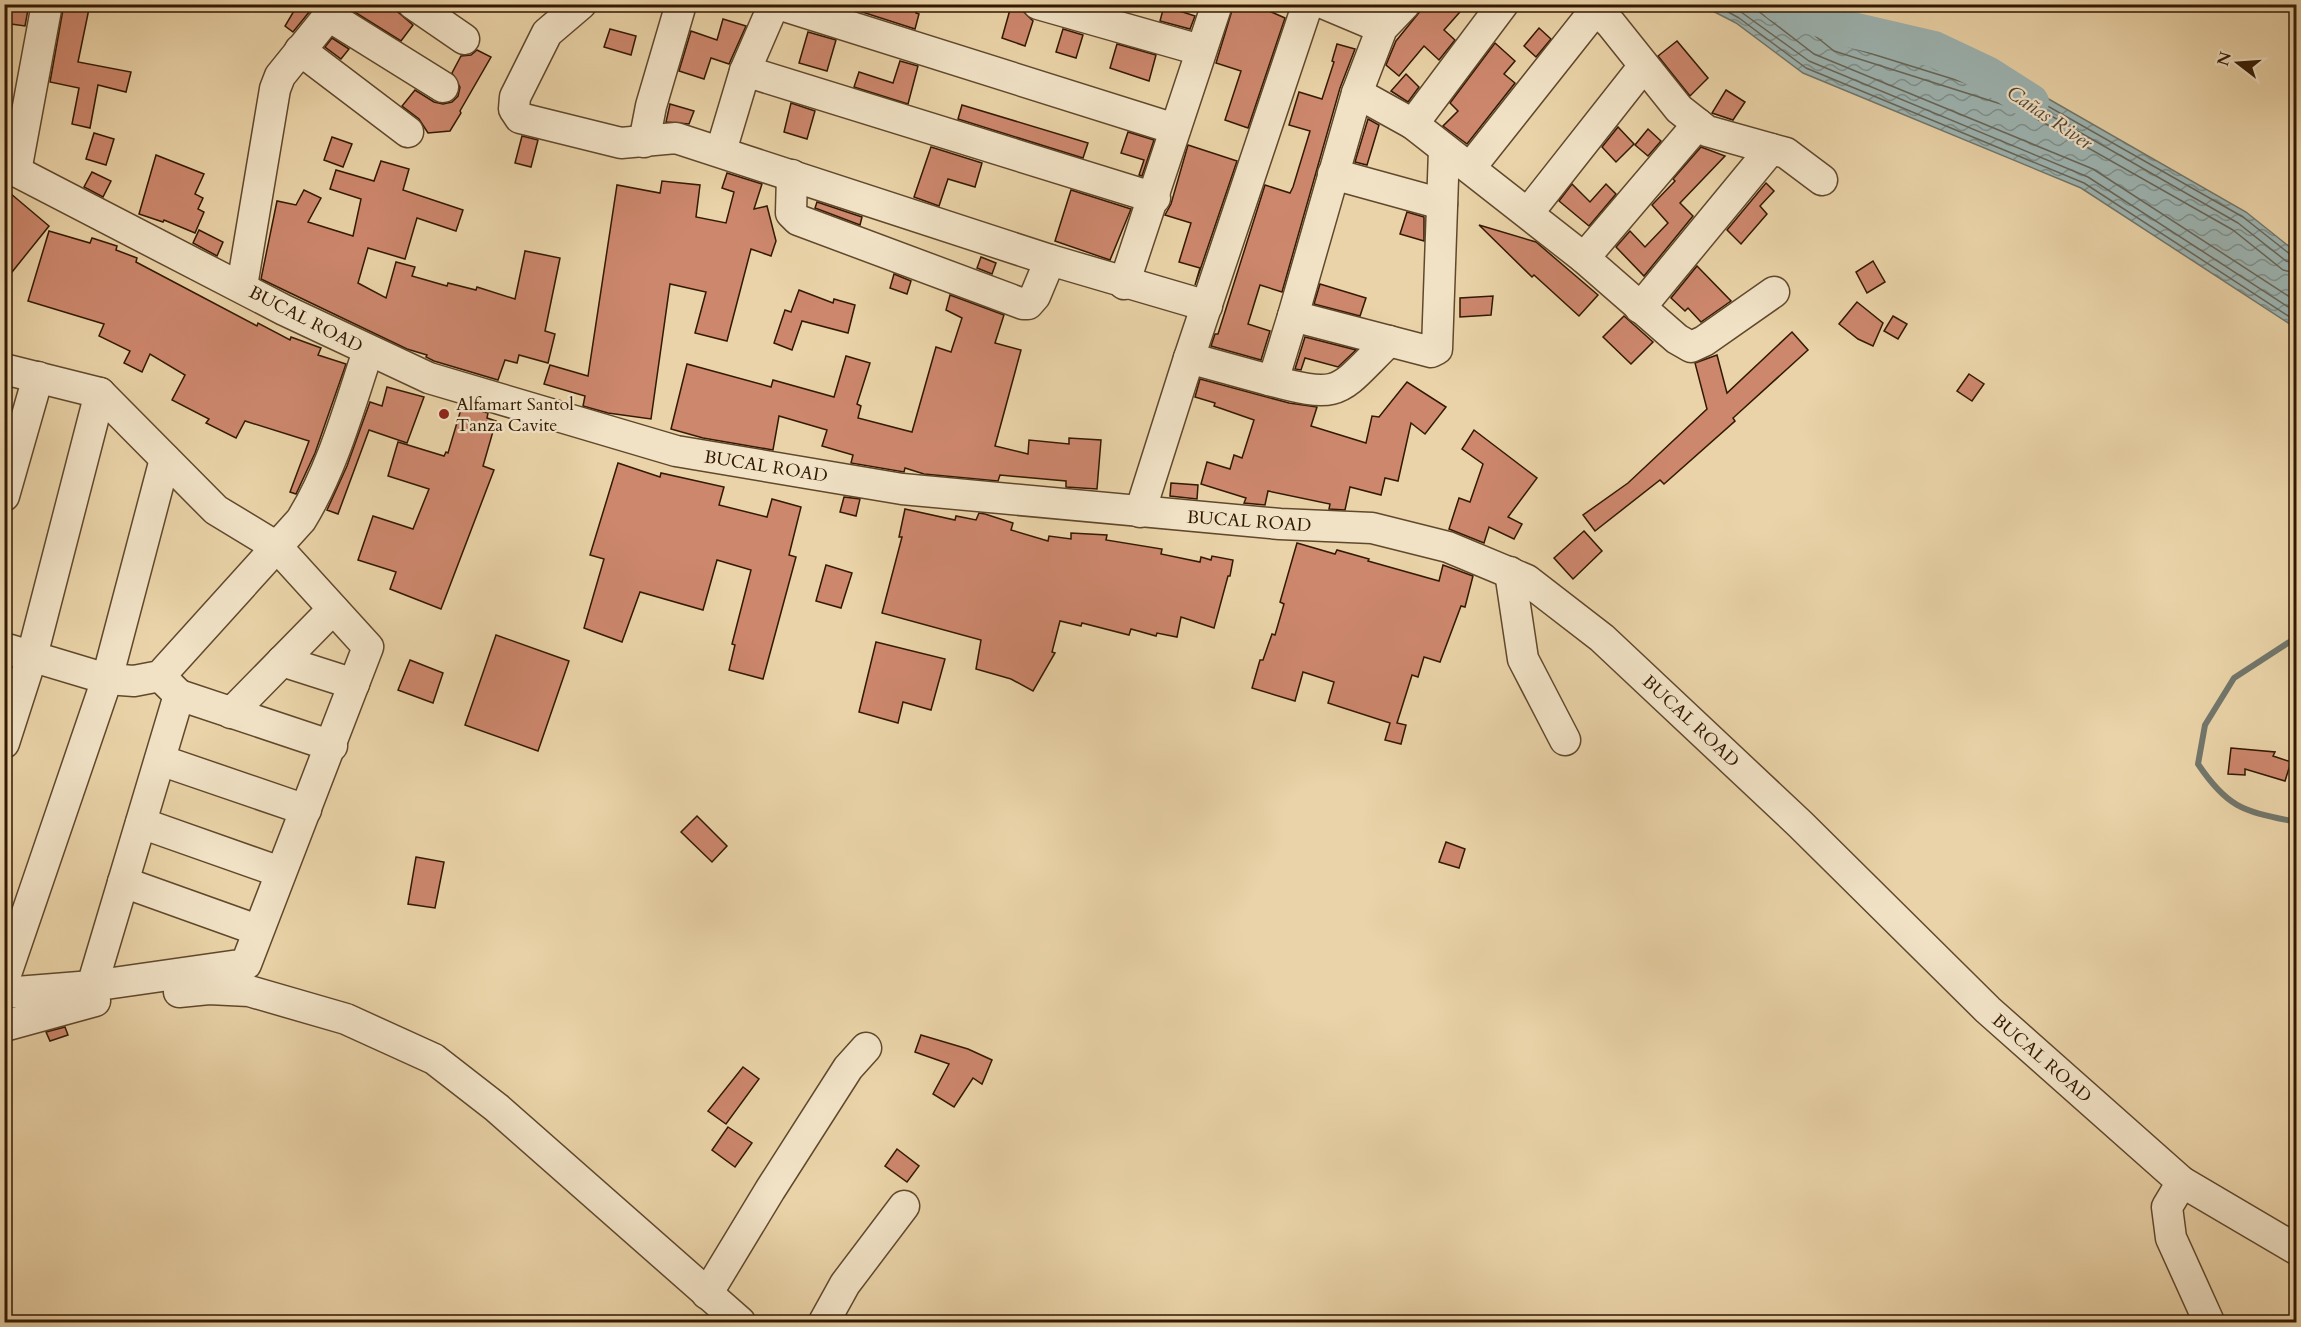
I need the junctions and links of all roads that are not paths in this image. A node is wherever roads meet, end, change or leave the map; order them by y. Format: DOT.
graph roads {
  1 [pos="47,4"];
  2 [pos="413,4"];
  3 [pos="581,4"];
  4 [pos="681,4"];
  5 [pos="776,4"];
  6 [pos="1038,4"];
  7 [pos="1217,4"];
  8 [pos="1405,4"];
  9 [pos="1503,4"];
  10 [pos="1303,5"];
  11 [pos="1593,7"];
  12 [pos="334,10"];
  13 [pos="1382,28"];
  14 [pos="464,39"];
  15 [pos="300,50"];
  16 [pos="1200,50"];
  17 [pos="1643,67"];
  18 [pos="745,71"];
  19 [pos="442,87"];
  20 [pos="1357,93"];
  21 [pos="1413,124"];
  22 [pos="1698,124"];
  23 [pos="1175,129"];
  24 [pos="408,132"];
  25 [pos="644,142"];
  26 [pos="1771,148"];
  27 [pos="1444,150"];
  28 [pos="721,151"];
  29 [pos="10,168"];
  30 [pos="1470,168"];
  31 [pos="1334,174"];
  32 [pos="792,175"];
  33 [pos="1822,180"];
  34 [pos="1155,198"];
  35 [pos="1442,204"];
  36 [pos="1528,213"];
  37 [pos="1584,258"];
  38 [pos="1050,260"];
  39 [pos="1125,284"];
  40 [pos="242,286"];
  41 [pos="1774,292"];
  42 [pos="1207,306"];
  43 [pos="1640,308"];
  44 [pos="1293,316"];
  45 [pos="1389,341"];
  46 [pos="368,351"];
  47 [pos="1189,358"];
  48 [pos="4,369"];
  49 [pos="38,377"];
  50 [pos="1269,380"];
  51 [pos="100,393"];
  52 [pos="165,459"];
  53 [pos="4,496"];
  54 [pos="1140,512"];
  55 [pos="277,547"];
  56 [pos="1510,572"];
  57 [pos="333,609"];
  58 [pos="18,652"];
  59 [pos="282,661"];
  60 [pos="107,679"];
  61 [pos="354,684"];
  62 [pos="170,686"];
  63 [pos="231,712"];
  64 [pos="1565,740"];
  65 [pos="4,743"];
  66 [pos="332,746"];
  67 [pos="160,760"];
  68 [pos="306,810"];
  69 [pos="141,823"];
  70 [pos="280,872"];
  71 [pos="123,882"];
  72 [pos="257,930"];
  73 [pos="4,980"];
  74 [pos="92,986"];
  75 [pos="4,993"];
  76 [pos="4,1026"];
  77 [pos="866,1048"];
  78 [pos="2182,1182"];
  79 [pos="904,1206"];
  80 [pos="2296,1249"];
  81 [pos="707,1294"];
  82 [pos="740,1323"];
  83 [pos="824,1323"];
  84 [pos="2209,1323"];
  1 -- 29 [label="street"];
  2 -- 14 [label="street"];
  3 -- 25 [label="street"];
  4 -- 25 [label="street"];
  5 -- 18 [label="street"];
  5 -- 23 [label="street"];
  6 -- 16 [label="street"];
  7 -- 16 [label="street"];
  8 -- 13 [label="street"];
  9 -- 21 [label="street"];
  10 -- 13 [label="street"];
  10 -- 42 [label="street"];
  11 -- 17 [label="street"];
  11 -- 30 [label="street"];
  12 -- 15 [label="street"];
  12 -- 19 [label="street"];
  13 -- 20 [label="street"];
  15 -- 24 [label="street"];
  15 -- 40 [label="street"];
  16 -- 23 [label="street"];
  17 -- 22 [label="street"];
  17 -- 36 [label="street"];
  18 -- 28 [label="street"];
  18 -- 34 [label="street"];
  20 -- 21 [label="street"];
  20 -- 31 [label="street"];
  21 -- 27 [label="street"];
  22 -- 26 [label="street"];
  22 -- 37 [label="street"];
  23 -- 34 [label="street"];
  25 -- 28 [label="street"];
  26 -- 33 [label="street"];
  26 -- 43 [label="street"];
  27 -- 30 [label="street"];
  27 -- 35 [label="street"];
  28 -- 32 [label="street"];
  29 -- 40 [label="street, BUCAL ROAD"];
  30 -- 36 [label="street"];
  31 -- 35 [label="street"];
  31 -- 44 [label="street"];
  32 -- 38 [label="street"];
  32 -- 38 [label="street"];
  34 -- 39 [label="street"];
  35 -- 45 [label="street"];
  36 -- 37 [label="street"];
  37 -- 43 [label="street"];
  38 -- 39 [label="street"];
  39 -- 42 [label="street"];
  40 -- 46 [label="street, BUCAL ROAD"];
  41 -- 43 [label="street"];
  42 -- 47 [label="street"];
  44 -- 45 [label="street"];
  44 -- 50 [label="street"];
  45 -- 50 [label="street"];
  46 -- 54 [label="street, BUCAL ROAD"];
  46 -- 55 [label="street"];
  47 -- 50 [label="street"];
  47 -- 54 [label="street"];
  48 -- 49 [label="street"];
  49 -- 51 [label="street"];
  49 -- 53 [label="street"];
  51 -- 52 [label="street"];
  51 -- 58 [label="street"];
  52 -- 55 [label="street"];
  52 -- 60 [label="street"];
  54 -- 56 [label="street, BUCAL ROAD"];
  55 -- 57 [label="street"];
  55 -- 62 [label="street"];
  56 -- 64 [label="street"];
  56 -- 78 [label="street, BUCAL ROAD"];
  57 -- 59 [label="street"];
  57 -- 61 [label="street"];
  58 -- 60 [label="street"];
  58 -- 65 [label="street"];
  59 -- 61 [label="street"];
  59 -- 63 [label="street"];
  60 -- 62 [label="street"];
  60 -- 73 [label="street"];
  61 -- 66 [label="street"];
  62 -- 63 [label="street"];
  62 -- 67 [label="street"];
  63 -- 66 [label="street"];
  66 -- 68 [label="street"];
  67 -- 68 [label="street"];
  67 -- 69 [label="street"];
  68 -- 70 [label="street"];
  69 -- 70 [label="street"];
  69 -- 71 [label="street"];
  70 -- 72 [label="street"];
  71 -- 72 [label="street"];
  71 -- 74 [label="street"];
  72 -- 74 [label="street"];
  74 -- 75 [label="street"];
  76 -- 81 [label="street"];
  77 -- 81 [label="street"];
  78 -- 80 [label="street, BUCAL ROAD"];
  78 -- 84 [label="street"];
  79 -- 83 [label="street"];
  81 -- 82 [label="street"];
}
